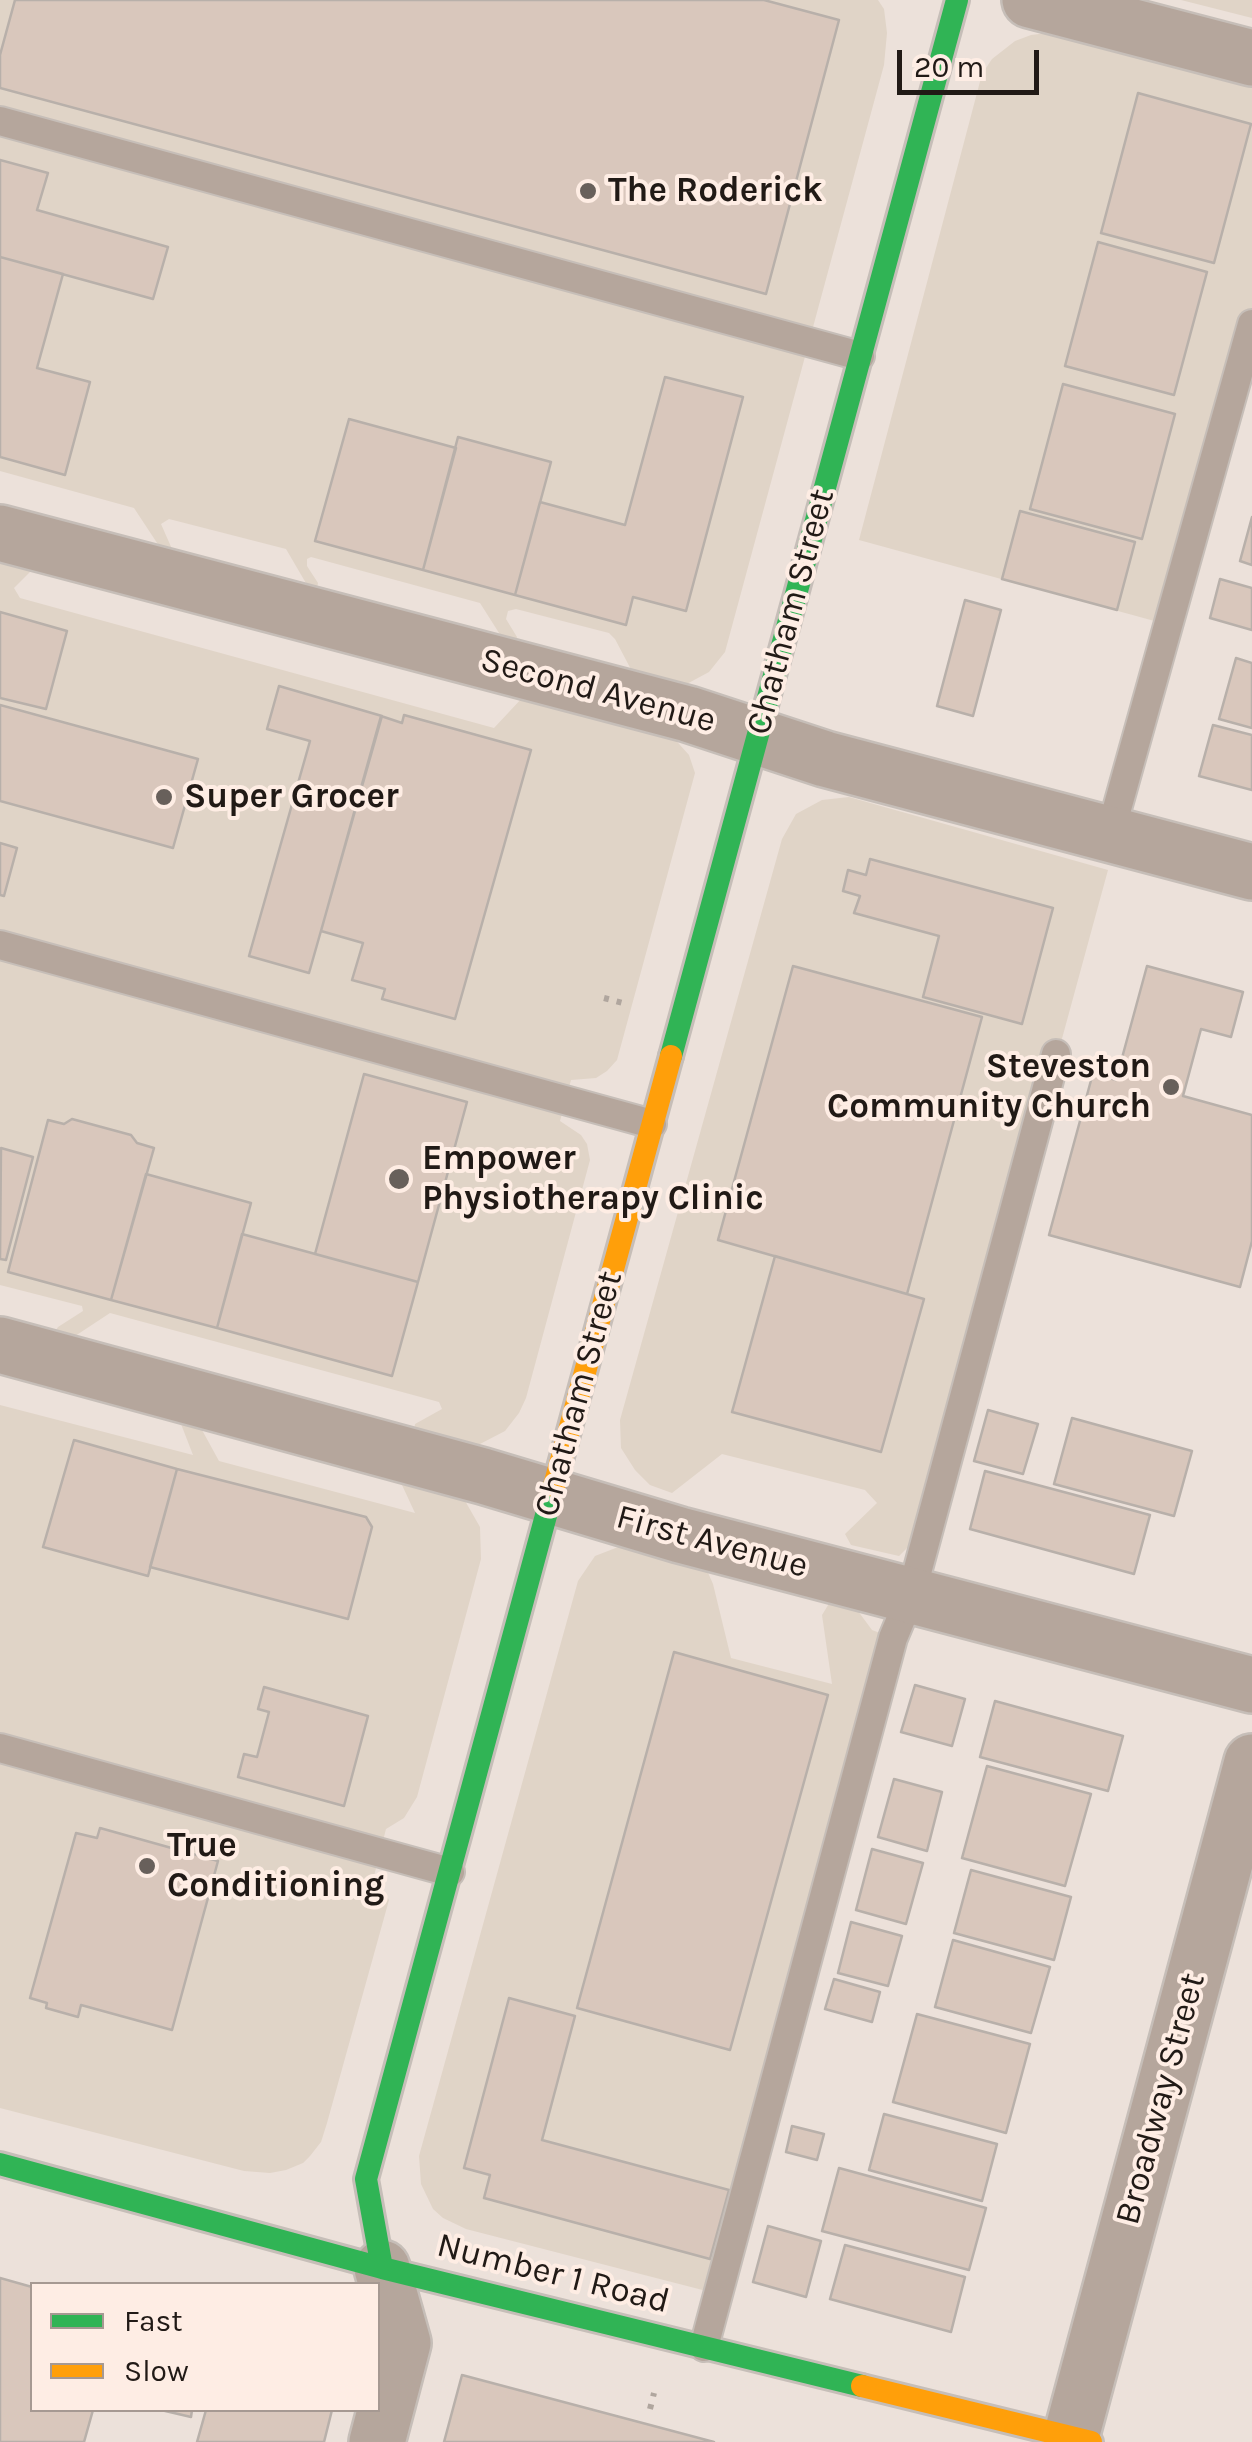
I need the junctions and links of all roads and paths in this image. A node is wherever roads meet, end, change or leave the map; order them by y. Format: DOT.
graph roads {
  1 [pos="958,0"];
  2 [pos="1030,0"];
  3 [pos="1252,58"];
  4 [pos="0,121"];
  5 [pos="1252,324"];
  6 [pos="860,356"];
  7 [pos="0,533"];
  8 [pos="757,736"];
  9 [pos="1110,834"];
  10 [pos="1252,872"];
  11 [pos="0,945"];
  12 [pos="604,998"];
  13 [pos="623,1003"];
  14 [pos="1056,1054"];
  15 [pos="652,1124"];
  16 [pos="0,1346"];
  17 [pos="552,1497"];
  18 [pos="911,1596"];
  19 [pos="1252,1685"];
  20 [pos="0,1748"];
  21 [pos="1252,1762"];
  22 [pos="450,1872"];
  23 [pos="0,2164"];
  24 [pos="382,2268"];
  25 [pos="704,2347"];
  26 [pos="654,2393"];
  27 [pos="650,2409"];
  28 [pos="1081,2439"];
  29 [pos="377,2442"];
  1 -- 6 [label="street, Chatham Street"];
  2 -- 3 [label="street"];
  4 -- 6 [label="lane"];
  5 -- 9 [label="lane"];
  6 -- 8 [label="street, Chatham Street"];
  7 -- 8 [label="street, Second Avenue"];
  8 -- 9 [label="street, Second Avenue"];
  8 -- 15 [label="street, Chatham Street"];
  9 -- 10 [label="street, Second Avenue"];
  11 -- 15 [label="lane"];
  12 -- 13 [label="path"];
  14 -- 18 [label="lane"];
  15 -- 17 [label="street, Chatham Street"];
  16 -- 17 [label="street, First Avenue"];
  17 -- 18 [label="street, First Avenue"];
  17 -- 22 [label="street, Chatham Street"];
  18 -- 19 [label="street, First Avenue"];
  18 -- 25 [label="lane"];
  20 -- 22 [label="lane"];
  21 -- 28 [label="street, Broadway Street"];
  22 -- 24 [label="street, Chatham Street"];
  23 -- 24 [label="street, Number 1 Road"];
  24 -- 25 [label="street, Number 1 Road"];
  24 -- 29 [label="street, Chatham Street"];
  25 -- 28 [label="street, Number 1 Road"];
  26 -- 27 [label="path"];
}
